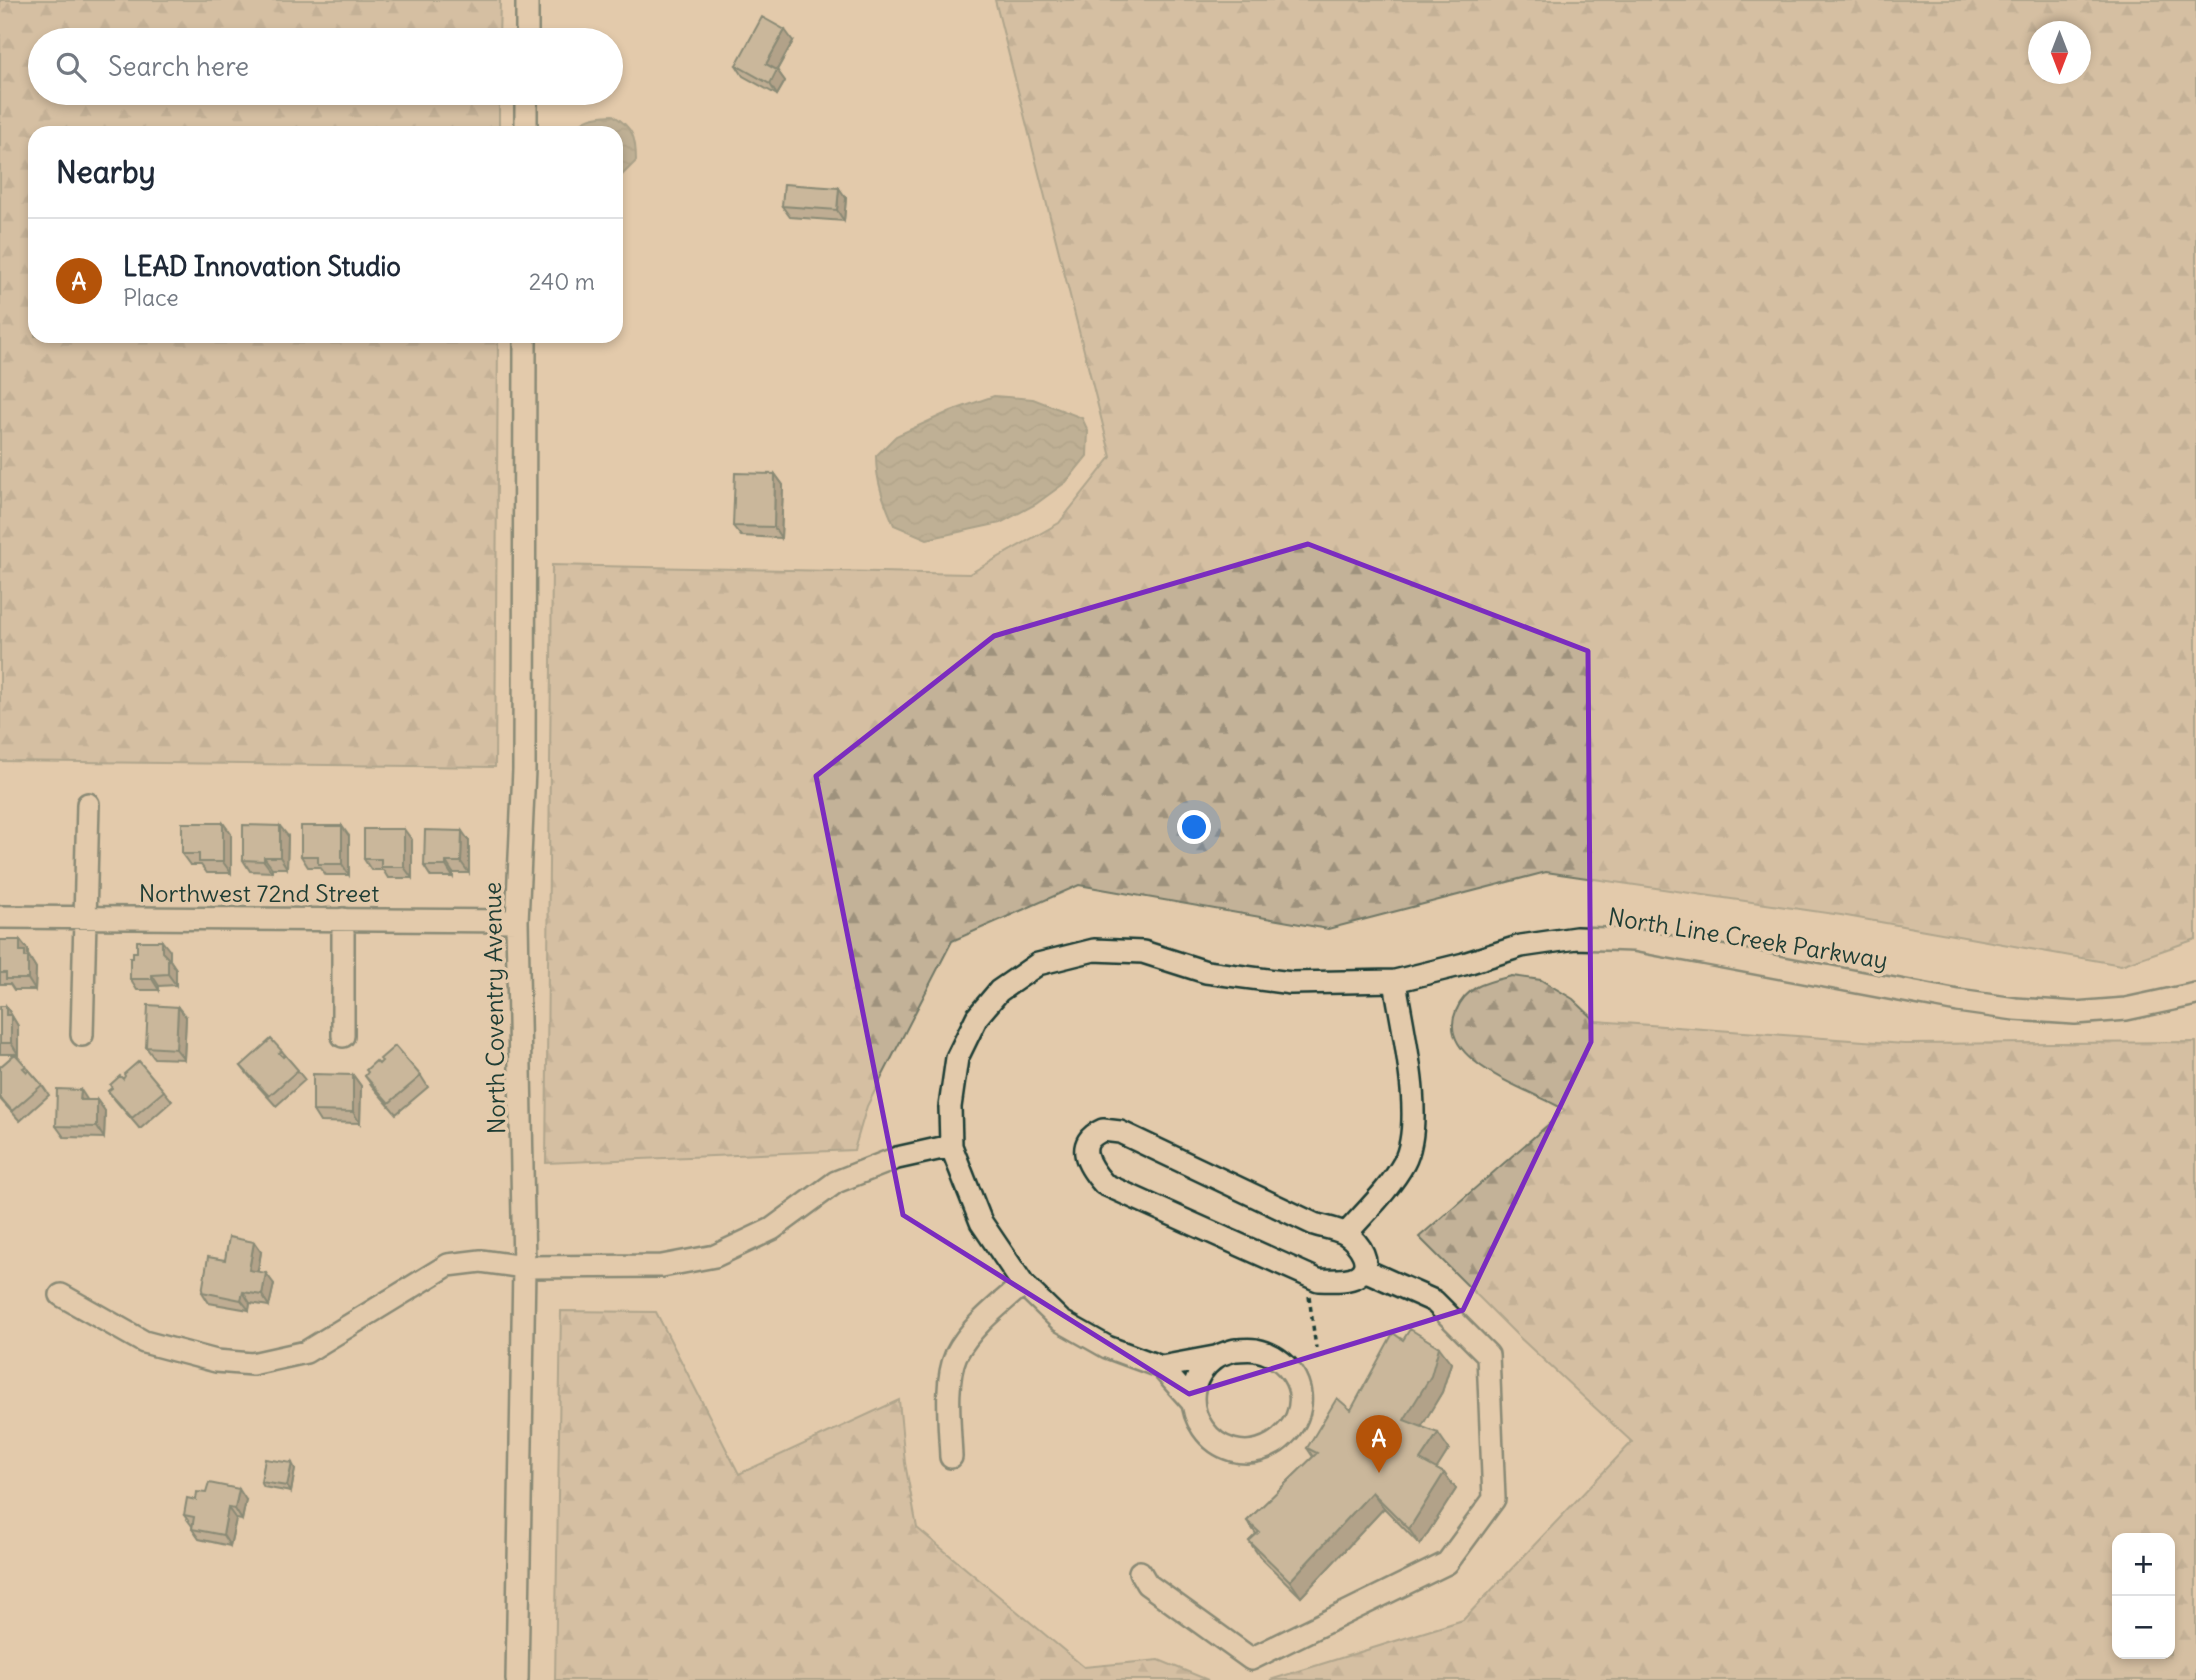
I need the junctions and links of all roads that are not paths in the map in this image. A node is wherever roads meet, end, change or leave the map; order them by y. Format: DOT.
graph roads {
  1 [pos="527,0"];
  2 [pos="527,28"];
  3 [pos="526,105"];
  4 [pos="526,126"];
  5 [pos="525,343"];
  6 [pos="88,804"];
  7 [pos="0,917"];
  8 [pos="84,918"];
  9 [pos="343,919"];
  10 [pos="517,921"];
  11 [pos="1395,981"];
  12 [pos="2196,993"];
  13 [pos="82,1035"];
  14 [pos="343,1036"];
  15 [pos="951,1146"];
  16 [pos="1346,1234"];
  17 [pos="524,1267"];
  18 [pos="1371,1273"];
  19 [pos="1023,1284"];
  20 [pos="61,1295"];
  21 [pos="1216,1357"];
  22 [pos="1161,1367"];
  23 [pos="1193,1403"];
  24 [pos="951,1457"];
  25 [pos="1140,1572"];
  26 [pos="517,1680"];
  1 -- 2 [label="street"];
  3 -- 4 [label="street"];
  5 -- 10 [label="street, North Coventry Avenue"];
  6 -- 8 [label="street"];
  7 -- 8 [label="street, Northwest 72nd Street"];
  8 -- 9 [label="street, Northwest 72nd Street"];
  8 -- 13 [label="street"];
  9 -- 10 [label="street, Northwest 72nd Street"];
  9 -- 14 [label="street"];
  10 -- 17 [label="street, North Coventry Avenue"];
  11 -- 12 [label="street, North Line Creek Parkway"];
  11 -- 15 [label="street, North Line Creek Parkway"];
  11 -- 16 [label="street"];
  15 -- 17 [label="street"];
  15 -- 19 [label="street, North Line Creek Parkway"];
  16 -- 16 [label="street"];
  17 -- 20 [label="street"];
  17 -- 26 [label="street, North Coventry Avenue"];
  18 -- 25 [label="street"];
  19 -- 22 [label="street, North Line Creek Parkway"];
  19 -- 24 [label="street"];
  21 -- 22 [label="street"];
  21 -- 23 [label="street"];
  21 -- 23 [label="street"];
  22 -- 23 [label="street"];
}
